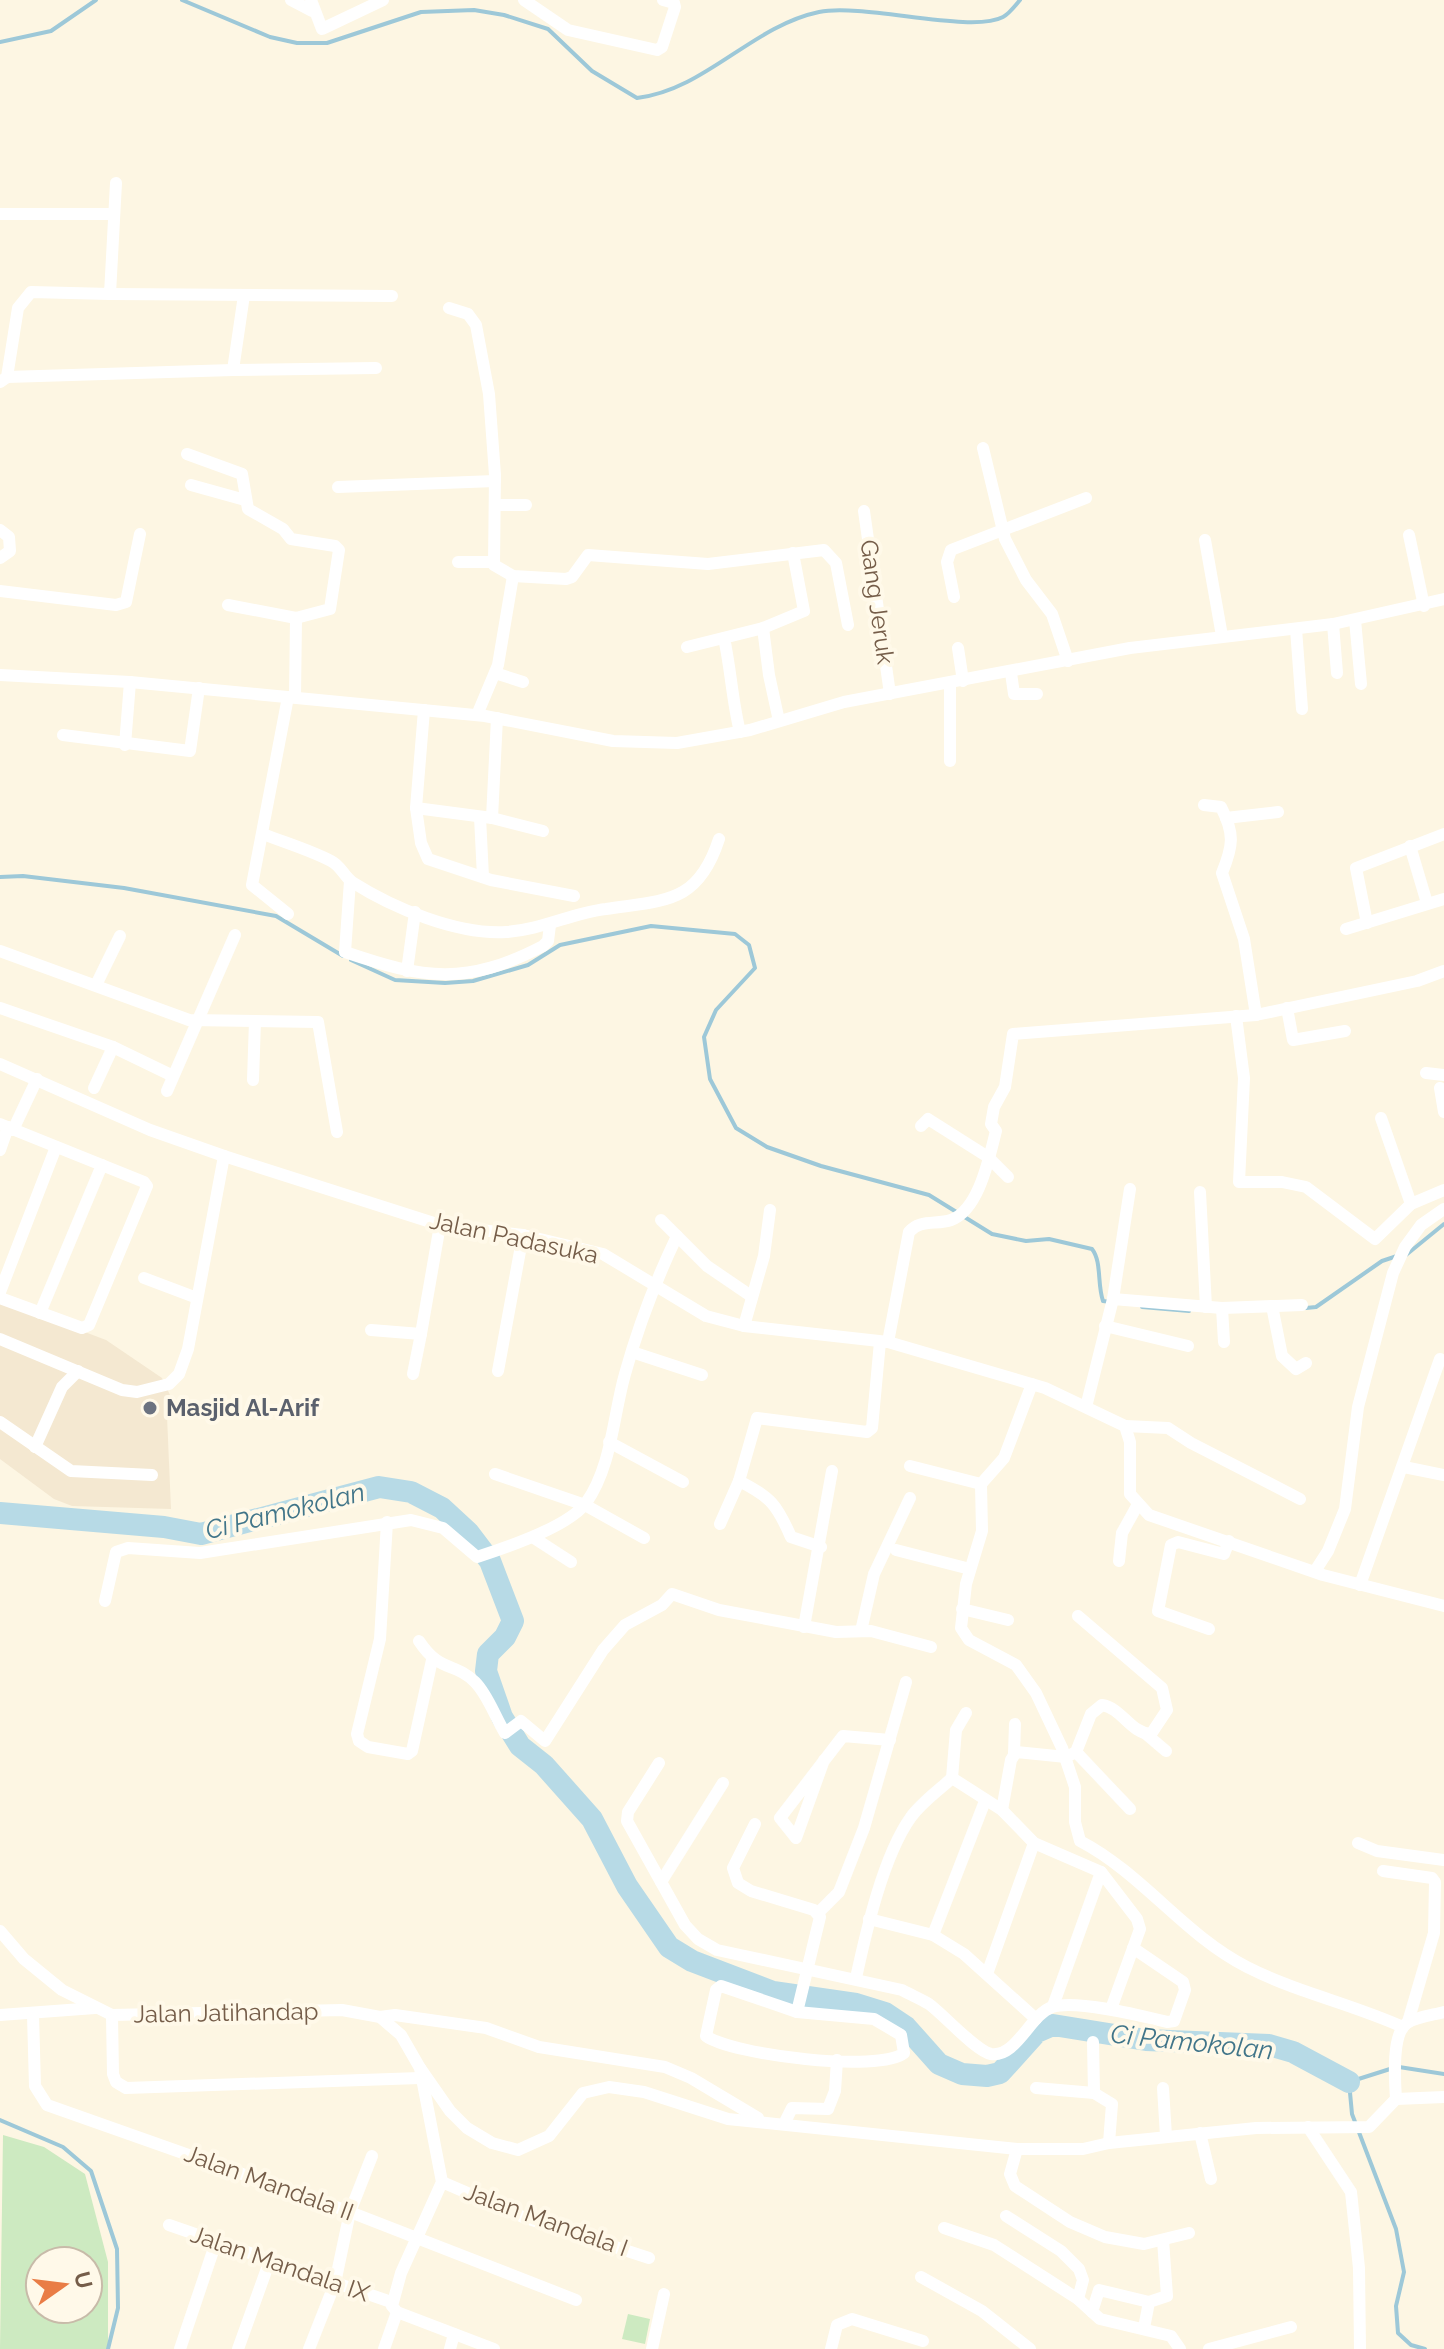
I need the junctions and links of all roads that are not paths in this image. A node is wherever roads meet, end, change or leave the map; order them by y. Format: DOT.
graph roads {
  1 [pos="291,0"];
  2 [pos="383,0"];
  3 [pos="524,0"];
  4 [pos="663,0"];
  5 [pos="312,5"];
  6 [pos="116,183"];
  7 [pos="0,214"];
  8 [pos="114,214"];
  9 [pos="110,294"];
  10 [pos="244,295"];
  11 [pos="392,296"];
  12 [pos="449,308"];
  13 [pos="376,368"];
  14 [pos="233,370"];
  15 [pos="4,379"];
  16 [pos="983,448"];
  17 [pos="187,454"];
  18 [pos="495,481"];
  19 [pos="191,485"];
  20 [pos="338,487"];
  21 [pos="1086,498"];
  22 [pos="245,500"];
  23 [pos="495,505"];
  24 [pos="526,505"];
  25 [pos="864,511"];
  26 [pos="1001,528"];
  27 [pos="0,530"];
  28 [pos="140,534"];
  29 [pos="1409,535"];
  30 [pos="1205,540"];
  31 [pos="793,553"];
  32 [pos="0,558"];
  33 [pos="458,562"];
  34 [pos="492,562"];
  35 [pos="513,576"];
  36 [pos="0,591"];
  37 [pos="954,597"];
  38 [pos="1444,599"];
  39 [pos="228,605"];
  40 [pos="1424,606"];
  41 [pos="296,618"];
  42 [pos="1355,620"];
  43 [pos="1333,624"];
  44 [pos="848,625"];
  45 [pos="763,628"];
  46 [pos="1296,629"];
  47 [pos="1222,636"];
  48 [pos="724,638"];
  49 [pos="687,647"];
  50 [pos="958,648"];
  51 [pos="1068,661"];
  52 [pos="495,673"];
  53 [pos="1011,673"];
  54 [pos="1337,673"];
  55 [pos="0,675"];
  56 [pos="130,682"];
  57 [pos="523,682"];
  58 [pos="956,682"];
  59 [pos="1361,684"];
  60 [pos="199,688"];
  61 [pos="890,694"];
  62 [pos="1037,694"];
  63 [pos="292,697"];
  64 [pos="1302,709"];
  65 [pos="424,710"];
  66 [pos="477,715"];
  67 [pos="497,718"];
  68 [pos="779,721"];
  69 [pos="740,732"];
  70 [pos="63,735"];
  71 [pos="125,745"];
  72 [pos="950,761"];
  73 [pos="1204,805"];
  74 [pos="416,808"];
  75 [pos="1278,812"];
  76 [pos="486,817"];
  77 [pos="1226,818"];
  78 [pos="543,831"];
  79 [pos="263,834"];
  80 [pos="1444,834"];
  81 [pos="719,839"];
  82 [pos="1410,846"];
  83 [pos="483,877"];
  84 [pos="350,881"];
  85 [pos="574,896"];
  86 [pos="1444,899"];
  87 [pos="1427,903"];
  88 [pos="415,912"];
  89 [pos="288,914"];
  90 [pos="1367,923"];
  91 [pos="550,925"];
  92 [pos="1346,929"];
  93 [pos="235,935"];
  94 [pos="120,936"];
  95 [pos="0,951"];
  96 [pos="407,971"];
  97 [pos="1444,971"];
  98 [pos="96,985"];
  99 [pos="0,1008"];
  100 [pos="1287,1008"];
  101 [pos="1256,1015"];
  102 [pos="1236,1016"];
  103 [pos="255,1021"];
  104 [pos="197,1022"];
  105 [pos="1345,1031"];
  106 [pos="113,1047"];
  107 [pos="0,1064"];
  108 [pos="1426,1073"];
  109 [pos="173,1076"];
  110 [pos="37,1079"];
  111 [pos="253,1080"];
  112 [pos="1442,1082"];
  113 [pos="94,1088"];
  114 [pos="167,1091"];
  115 [pos="1444,1114"];
  116 [pos="1381,1118"];
  117 [pos="921,1126"];
  118 [pos="7,1127"];
  119 [pos="337,1132"];
  120 [pos="56,1147"];
  121 [pos="0,1150"];
  122 [pos="224,1156"];
  123 [pos="988,1157"];
  124 [pos="102,1165"];
  125 [pos="1008,1177"];
  126 [pos="1130,1189"];
  127 [pos="1444,1190"];
  128 [pos="1200,1192"];
  129 [pos="1411,1204"];
  130 [pos="1444,1209"];
  131 [pos="770,1210"];
  132 [pos="661,1220"];
  133 [pos="440,1225"];
  134 [pos="523,1235"];
  135 [pos="677,1236"];
  136 [pos="144,1278"];
  137 [pos="655,1286"];
  138 [pos="0,1295"];
  139 [pos="751,1296"];
  140 [pos="197,1298"];
  141 [pos="1113,1299"];
  142 [pos="1302,1305"];
  143 [pos="1272,1306"];
  144 [pos="1206,1307"];
  145 [pos="1222,1308"];
  146 [pos="40,1313"];
  147 [pos="744,1326"];
  148 [pos="1105,1326"];
  149 [pos="371,1330"];
  150 [pos="421,1334"];
  151 [pos="884,1342"];
  152 [pos="1224,1342"];
  153 [pos="2,1345"];
  154 [pos="1188,1346"];
  155 [pos="632,1352"];
  156 [pos="1440,1359"];
  157 [pos="1306,1363"];
  158 [pos="78,1371"];
  159 [pos="498,1371"];
  160 [pos="413,1374"];
  161 [pos="702,1375"];
  162 [pos="1032,1384"];
  163 [pos="1086,1407"];
  164 [pos="0,1422"];
  165 [pos="1125,1426"];
  166 [pos="609,1442"];
  167 [pos="35,1447"];
  168 [pos="910,1466"];
  169 [pos="1404,1467"];
  170 [pos="832,1471"];
  171 [pos="495,1474"];
  172 [pos="152,1475"];
  173 [pos="1444,1475"];
  174 [pos="739,1481"];
  175 [pos="683,1482"];
  176 [pos="981,1484"];
  177 [pos="910,1498"];
  178 [pos="1300,1499"];
  179 [pos="585,1505"];
  180 [pos="1137,1506"];
  181 [pos="387,1522"];
  182 [pos="720,1524"];
  183 [pos="534,1538"];
  184 [pos="644,1538"];
  185 [pos="1229,1541"];
  186 [pos="821,1547"];
  187 [pos="896,1550"];
  188 [pos="1119,1561"];
  189 [pos="571,1562"];
  190 [pos="970,1569"];
  191 [pos="1315,1571"];
  192 [pos="1360,1585"];
  193 [pos="105,1601"];
  194 [pos="1444,1606"];
  195 [pos="962,1609"];
  196 [pos="1078,1616"];
  197 [pos="1008,1620"];
  198 [pos="804,1627"];
  199 [pos="1209,1629"];
  200 [pos="861,1631"];
  201 [pos="419,1641"];
  202 [pos="931,1647"];
  203 [pos="432,1660"];
  204 [pos="906,1682"];
  205 [pos="966,1713"];
  206 [pos="1015,1724"];
  207 [pos="1146,1734"];
  208 [pos="890,1740"];
  209 [pos="1166,1751"];
  210 [pos="1014,1754"];
  211 [pos="1071,1754"];
  212 [pos="824,1760"];
  213 [pos="659,1763"];
  214 [pos="952,1778"];
  215 [pos="723,1783"];
  216 [pos="985,1801"];
  217 [pos="1130,1809"];
  218 [pos="1002,1810"];
  219 [pos="755,1824"];
  220 [pos="1034,1843"];
  221 [pos="1358,1843"];
  222 [pos="1444,1860"];
  223 [pos="1383,1871"];
  224 [pos="1101,1872"];
  225 [pos="661,1882"];
  226 [pos="819,1912"];
  227 [pos="869,1919"];
  228 [pos="0,1931"];
  229 [pos="933,1935"];
  230 [pos="1133,1948"];
  231 [pos="805,1972"];
  232 [pos="987,1974"];
  233 [pos="856,1978"];
  234 [pos="1053,2006"];
  235 [pos="95,2008"];
  236 [pos="798,2008"];
  237 [pos="1111,2009"];
  238 [pos="1444,2012"];
  239 [pos="0,2015"];
  240 [pos="33,2015"];
  241 [pos="112,2015"];
  242 [pos="380,2017"];
  243 [pos="1036,2019"];
  244 [pos="1405,2024"];
  245 [pos="1093,2042"];
  246 [pos="837,2060"];
  247 [pos="418,2067"];
  248 [pos="1036,2088"];
  249 [pos="1163,2088"];
  250 [pos="1094,2093"];
  251 [pos="1444,2097"];
  252 [pos="1396,2099"];
  253 [pos="762,2120"];
  254 [pos="784,2124"];
  255 [pos="1308,2127"];
  256 [pos="1200,2133"];
  257 [pos="1166,2136"];
  258 [pos="1109,2143"];
  259 [pos="1017,2149"];
  260 [pos="372,2156"];
  261 [pos="1211,2179"];
  262 [pos="442,2182"];
  263 [pos="350,2212"];
  264 [pos="1006,2216"];
  265 [pos="169,2225"];
  266 [pos="944,2228"];
  267 [pos="1189,2233"];
  268 [pos="416,2238"];
  269 [pos="1163,2240"];
  270 [pos="216,2242"];
  271 [pos="649,2258"];
  272 [pos="270,2260"];
  273 [pos="921,2277"];
  274 [pos="335,2283"];
  275 [pos="664,2294"];
  276 [pos="1078,2299"];
  277 [pos="576,2300"];
  278 [pos="1149,2302"];
  279 [pos="394,2307"];
  280 [pos="1092,2312"];
  281 [pos="1291,2327"];
  282 [pos="1144,2328"];
  283 [pos="454,2334"];
  284 [pos="897,2334"];
  285 [pos="923,2341"];
  286 [pos="180,2349"];
  287 [pos="238,2349"];
  288 [pos="309,2349"];
  289 [pos="384,2349"];
  290 [pos="450,2349"];
  291 [pos="494,2349"];
  292 [pos="652,2349"];
  293 [pos="831,2349"];
  294 [pos="893,2349"];
  295 [pos="1030,2349"];
  296 [pos="1180,2349"];
  297 [pos="1209,2349"];
  298 [pos="1360,2349"];
  1 -- 5 [label="street"];
  2 -- 5 [label="street"];
  3 -- 4 [label="street"];
  6 -- 8 [label="street"];
  7 -- 8 [label="street"];
  8 -- 9 [label="street"];
  9 -- 10 [label="street"];
  9 -- 15 [label="street"];
  10 -- 11 [label="street"];
  10 -- 14 [label="street"];
  12 -- 18 [label="street"];
  13 -- 14 [label="street"];
  14 -- 15 [label="street"];
  16 -- 26 [label="street"];
  17 -- 22 [label="street"];
  18 -- 20 [label="street"];
  18 -- 23 [label="street"];
  19 -- 22 [label="street"];
  21 -- 26 [label="street"];
  22 -- 41 [label="street"];
  23 -- 24 [label="street"];
  23 -- 34 [label="street"];
  25 -- 61 [label="street, Gang Jeruk"];
  26 -- 37 [label="street"];
  26 -- 51 [label="street"];
  27 -- 32 [label="street"];
  28 -- 36 [label="street"];
  29 -- 40 [label="street"];
  30 -- 47 [label="street"];
  31 -- 35 [label="street"];
  31 -- 44 [label="street"];
  31 -- 45 [label="street"];
  33 -- 34 [label="street"];
  34 -- 35 [label="street"];
  35 -- 52 [label="street"];
  38 -- 40 [label="street"];
  39 -- 41 [label="street"];
  40 -- 42 [label="street"];
  41 -- 63 [label="street"];
  42 -- 43 [label="street"];
  42 -- 59 [label="street"];
  43 -- 46 [label="street"];
  43 -- 54 [label="street"];
  45 -- 48 [label="street"];
  45 -- 68 [label="street"];
  46 -- 47 [label="street"];
  46 -- 64 [label="street"];
  47 -- 51 [label="street"];
  48 -- 49 [label="street"];
  48 -- 69 [label="street"];
  50 -- 58 [label="street"];
  51 -- 53 [label="street"];
  52 -- 57 [label="street"];
  52 -- 66 [label="street"];
  53 -- 58 [label="street"];
  53 -- 62 [label="street"];
  55 -- 56 [label="street"];
  56 -- 60 [label="street"];
  56 -- 71 [label="street"];
  58 -- 61 [label="street"];
  58 -- 72 [label="street"];
  60 -- 63 [label="street"];
  60 -- 71 [label="street"];
  61 -- 68 [label="street"];
  63 -- 65 [label="street"];
  63 -- 79 [label="street"];
  65 -- 66 [label="street"];
  65 -- 74 [label="street"];
  66 -- 67 [label="street"];
  67 -- 69 [label="street"];
  67 -- 76 [label="street"];
  68 -- 69 [label="street"];
  70 -- 71 [label="street"];
  73 -- 77 [label="street"];
  74 -- 76 [label="street"];
  74 -- 83 [label="street"];
  75 -- 77 [label="street"];
  76 -- 78 [label="street"];
  76 -- 83 [label="street"];
  77 -- 101 [label="street"];
  79 -- 84 [label="street"];
  79 -- 89 [label="street"];
  80 -- 82 [label="street"];
  81 -- 91 [label="street"];
  82 -- 87 [label="street"];
  82 -- 90 [label="street"];
  83 -- 85 [label="street"];
  84 -- 88 [label="street"];
  84 -- 96 [label="street"];
  86 -- 87 [label="street"];
  87 -- 90 [label="street"];
  88 -- 91 [label="street"];
  88 -- 96 [label="street"];
  90 -- 92 [label="street"];
  91 -- 96 [label="street"];
  93 -- 104 [label="street"];
  94 -- 98 [label="street"];
  95 -- 98 [label="street"];
  97 -- 100 [label="street"];
  98 -- 104 [label="street"];
  99 -- 106 [label="street"];
  100 -- 101 [label="street"];
  100 -- 105 [label="street"];
  101 -- 102 [label="street"];
  102 -- 123 [label="street"];
  102 -- 129 [label="street"];
  103 -- 104 [label="street"];
  103 -- 111 [label="street"];
  103 -- 119 [label="street"];
  104 -- 109 [label="street"];
  106 -- 109 [label="street"];
  106 -- 113 [label="street"];
  107 -- 110 [label="street, Jalan Padasuka"];
  108 -- 112 [label="street"];
  109 -- 114 [label="street"];
  110 -- 118 [label="street"];
  110 -- 122 [label="street, Jalan Padasuka"];
  112 -- 115 [label="street"];
  116 -- 129 [label="street"];
  117 -- 123 [label="street"];
  118 -- 120 [label="street"];
  118 -- 121 [label="street"];
  120 -- 124 [label="street"];
  120 -- 138 [label="street"];
  122 -- 133 [label="street, Jalan Padasuka"];
  122 -- 140 [label="street"];
  123 -- 125 [label="street"];
  123 -- 151 [label="street"];
  124 -- 146 [label="street"];
  124 -- 146 [label="street"];
  126 -- 141 [label="street"];
  127 -- 129 [label="street"];
  128 -- 144 [label="street"];
  130 -- 191 [label="street"];
  131 -- 139 [label="street"];
  132 -- 135 [label="street"];
  133 -- 134 [label="street, Jalan Padasuka"];
  133 -- 150 [label="street"];
  134 -- 137 [label="street, Jalan Padasuka"];
  134 -- 159 [label="street"];
  135 -- 137 [label="street"];
  135 -- 139 [label="street"];
  136 -- 140 [label="street"];
  137 -- 147 [label="street, Jalan Padasuka"];
  137 -- 155 [label="street"];
  138 -- 146 [label="street"];
  139 -- 147 [label="street"];
  140 -- 158 [label="street"];
  141 -- 144 [label="street"];
  141 -- 148 [label="street"];
  142 -- 143 [label="street"];
  143 -- 145 [label="street"];
  143 -- 157 [label="street"];
  144 -- 145 [label="street"];
  145 -- 152 [label="street"];
  147 -- 151 [label="street, Jalan Padasuka"];
  148 -- 154 [label="street"];
  148 -- 163 [label="street"];
  149 -- 150 [label="street"];
  150 -- 160 [label="street"];
  151 -- 162 [label="street, Jalan Padasuka"];
  151 -- 174 [label="street"];
  153 -- 158 [label="street"];
  155 -- 161 [label="street"];
  155 -- 166 [label="street"];
  156 -- 169 [label="street"];
  158 -- 167 [label="street"];
  162 -- 163 [label="street, Jalan Padasuka"];
  162 -- 176 [label="street"];
  163 -- 165 [label="street, Jalan Padasuka"];
  164 -- 167 [label="street"];
  165 -- 178 [label="street"];
  165 -- 180 [label="street"];
  166 -- 175 [label="street"];
  166 -- 179 [label="street"];
  167 -- 172 [label="street"];
  168 -- 176 [label="street"];
  169 -- 173 [label="street"];
  169 -- 192 [label="street"];
  170 -- 186 [label="street"];
  171 -- 179 [label="street"];
  174 -- 182 [label="street"];
  174 -- 186 [label="street"];
  176 -- 190 [label="street"];
  177 -- 200 [label="street"];
  179 -- 183 [label="street"];
  179 -- 184 [label="street"];
  180 -- 185 [label="street"];
  180 -- 188 [label="street"];
  181 -- 183 [label="street"];
  181 -- 193 [label="street"];
  181 -- 203 [label="street"];
  183 -- 189 [label="street"];
  185 -- 191 [label="street"];
  185 -- 199 [label="street"];
  186 -- 198 [label="street"];
  187 -- 190 [label="street"];
  190 -- 195 [label="street"];
  191 -- 192 [label="street"];
  192 -- 194 [label="street"];
  195 -- 197 [label="street"];
  195 -- 211 [label="street"];
  196 -- 207 [label="street"];
  198 -- 200 [label="street"];
  198 -- 203 [label="street"];
  200 -- 202 [label="street"];
  201 -- 203 [label="street"];
  204 -- 208 [label="street"];
  205 -- 214 [label="street"];
  206 -- 210 [label="street"];
  207 -- 209 [label="street"];
  207 -- 211 [label="street"];
  208 -- 212 [label="street"];
  208 -- 226 [label="street"];
  210 -- 211 [label="street"];
  210 -- 218 [label="street"];
  211 -- 217 [label="street"];
  211 -- 244 [label="street"];
  212 -- 212 [label="street"];
  213 -- 225 [label="street"];
  214 -- 216 [label="street"];
  214 -- 227 [label="street"];
  215 -- 225 [label="street"];
  216 -- 218 [label="street"];
  216 -- 229 [label="street"];
  218 -- 220 [label="street"];
  219 -- 226 [label="street"];
  220 -- 224 [label="street"];
  220 -- 232 [label="street"];
  221 -- 222 [label="street"];
  223 -- 244 [label="street"];
  224 -- 230 [label="street"];
  224 -- 234 [label="street"];
  225 -- 231 [label="street"];
  226 -- 231 [label="street"];
  227 -- 229 [label="street"];
  227 -- 233 [label="street"];
  228 -- 235 [label="street, Jalan Jatihandap"];
  229 -- 232 [label="street"];
  230 -- 237 [label="street"];
  230 -- 237 [label="street"];
  231 -- 233 [label="street"];
  231 -- 236 [label="street"];
  232 -- 243 [label="street"];
  233 -- 243 [label="street"];
  234 -- 237 [label="street"];
  234 -- 243 [label="street"];
  235 -- 240 [label="street"];
  235 -- 241 [label="street, Jalan Jatihandap"];
  236 -- 246 [label="street"];
  236 -- 246 [label="street"];
  238 -- 244 [label="street"];
  239 -- 240 [label="street"];
  240 -- 263 [label="street, Jalan Mandala II"];
  241 -- 242 [label="street, Jalan Jatihandap"];
  241 -- 247 [label="street"];
  242 -- 247 [label="street"];
  242 -- 253 [label="street, Jalan Jatihandap"];
  244 -- 252 [label="street"];
  245 -- 250 [label="street"];
  246 -- 254 [label="street"];
  247 -- 253 [label="street"];
  247 -- 262 [label="street"];
  248 -- 250 [label="street"];
  249 -- 257 [label="street"];
  250 -- 258 [label="street"];
  251 -- 252 [label="street"];
  252 -- 255 [label="street"];
  253 -- 254 [label="street"];
  254 -- 259 [label="street"];
  255 -- 256 [label="street"];
  255 -- 298 [label="street"];
  256 -- 257 [label="street"];
  256 -- 261 [label="street"];
  257 -- 258 [label="street"];
  258 -- 259 [label="street"];
  259 -- 269 [label="street"];
  260 -- 263 [label="street"];
  262 -- 268 [label="street"];
  262 -- 271 [label="street, Jalan Mandala I"];
  263 -- 268 [label="street, Jalan Mandala II"];
  263 -- 274 [label="street"];
  264 -- 276 [label="street"];
  265 -- 270 [label="street, Jalan Mandala IX"];
  266 -- 276 [label="street"];
  267 -- 269 [label="street"];
  268 -- 277 [label="street, Jalan Mandala II"];
  268 -- 279 [label="street"];
  269 -- 278 [label="street"];
  270 -- 272 [label="street, Jalan Mandala IX"];
  270 -- 286 [label="street"];
  272 -- 274 [label="street, Jalan Mandala IX"];
  272 -- 287 [label="street"];
  273 -- 295 [label="street"];
  274 -- 279 [label="street, Jalan Mandala IX"];
  274 -- 288 [label="street"];
  275 -- 292 [label="street"];
  276 -- 280 [label="street"];
  278 -- 280 [label="street"];
  278 -- 282 [label="street"];
  279 -- 283 [label="street, Jalan Mandala IX"];
  279 -- 289 [label="street"];
  280 -- 282 [label="street"];
  281 -- 297 [label="street"];
  282 -- 296 [label="street"];
  283 -- 290 [label="street"];
  283 -- 291 [label="street, Jalan Mandala IX"];
  284 -- 285 [label="street"];
  284 -- 293 [label="street"];
  284 -- 294 [label="street"];
}
